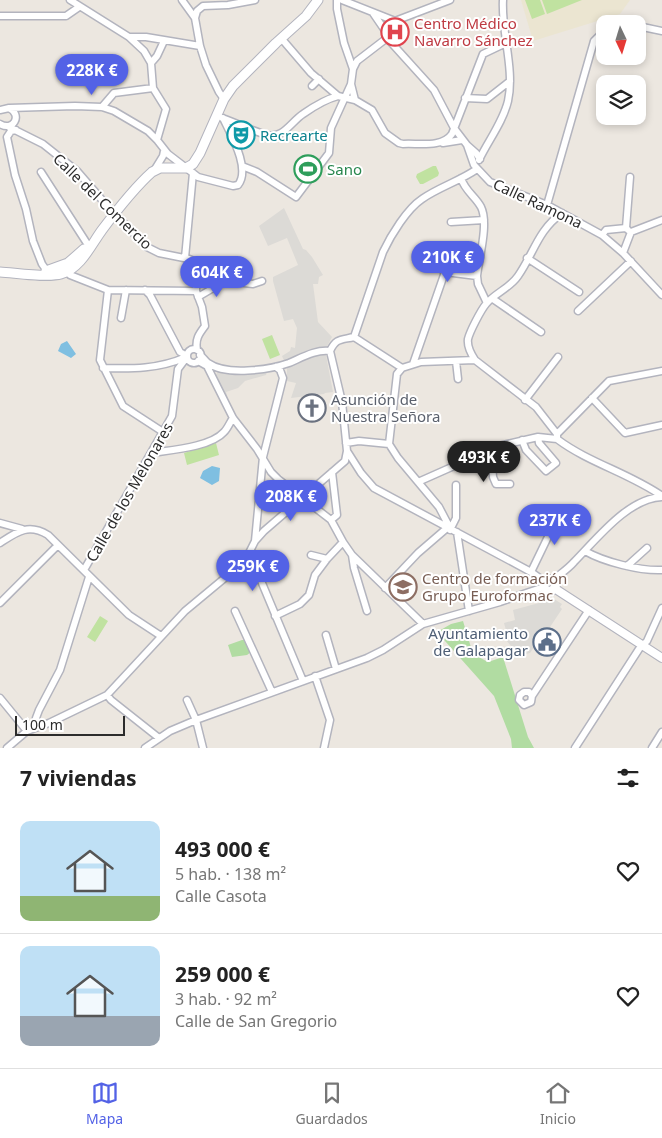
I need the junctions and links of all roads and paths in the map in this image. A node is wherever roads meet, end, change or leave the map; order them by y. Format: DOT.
graph roads {
  1 [pos="69,0"];
  2 [pos="182,0"];
  3 [pos="256,0"];
  4 [pos="318,0"];
  5 [pos="336,0"];
  6 [pos="342,0"];
  7 [pos="450,0"];
  8 [pos="502,0"];
  9 [pos="80,7"];
  10 [pos="374,12"];
  11 [pos="0,16"];
  12 [pos="66,16"];
  13 [pos="195,18"];
  14 [pos="646,28"];
  15 [pos="662,31"];
  16 [pos="129,37"];
  17 [pos="281,38"];
  18 [pos="387,38"];
  19 [pos="164,40"];
  20 [pos="596,40"];
  21 [pos="506,43"];
  22 [pos="200,46"];
  23 [pos="151,63"];
  24 [pos="354,70"];
  25 [pos="319,79"];
  26 [pos="510,81"];
  27 [pos="351,84"];
  28 [pos="312,86"];
  29 [pos="153,88"];
  30 [pos="341,96"];
  31 [pos="465,98"];
  32 [pos="224,100"];
  33 [pos="355,100"];
  34 [pos="102,107"];
  35 [pos="3,109"];
  36 [pos="220,117"];
  37 [pos="0,124"];
  38 [pos="11,128"];
  39 [pos="454,128"];
  40 [pos="157,140"];
  41 [pos="442,143"];
  42 [pos="464,143"];
  43 [pos="164,151"];
  44 [pos="480,159"];
  45 [pos="242,166"];
  46 [pos="477,169"];
  47 [pos="154,170"];
  48 [pos="190,170"];
  49 [pos="41,172"];
  50 [pos="630,177"];
  51 [pos="461,178"];
  52 [pos="547,205"];
  53 [pos="562,213"];
  54 [pos="114,214"];
  55 [pos="484,220"];
  56 [pos="662,220"];
  57 [pos="451,222"];
  58 [pos="629,230"];
  59 [pos="100,232"];
  60 [pos="602,235"];
  61 [pos="88,245"];
  62 [pos="81,252"];
  63 [pos="623,253"];
  64 [pos="185,258"];
  65 [pos="528,258"];
  66 [pos="631,261"];
  67 [pos="432,262"];
  68 [pos="197,263"];
  69 [pos="67,271"];
  70 [pos="0,272"];
  71 [pos="445,272"];
  72 [pos="46,273"];
  73 [pos="476,276"];
  74 [pos="225,281"];
  75 [pos="262,281"];
  76 [pos="108,290"];
  77 [pos="126,290"];
  78 [pos="145,290"];
  79 [pos="579,292"];
  80 [pos="197,294"];
  81 [pos="662,295"];
  82 [pos="493,298"];
  83 [pos="487,304"];
  84 [pos="578,311"];
  85 [pos="121,318"];
  86 [pos="541,332"];
  87 [pos="354,337"];
  88 [pos="330,351"];
  89 [pos="198,355"];
  90 [pos="187,356"];
  91 [pos="558,357"];
  92 [pos="475,360"];
  93 [pos="456,361"];
  94 [pos="413,364"];
  95 [pos="276,367"];
  96 [pos="103,368"];
  97 [pos="220,368"];
  98 [pos="402,368"];
  99 [pos="662,371"];
  100 [pos="213,376"];
  101 [pos="458,379"];
  102 [pos="592,398"];
  103 [pos="525,400"];
  104 [pos="233,418"];
  105 [pos="549,424"];
  106 [pos="662,426"];
  107 [pos="163,432"];
  108 [pos="557,436"];
  109 [pos="540,437"];
  110 [pos="522,440"];
  111 [pos="346,443"];
  112 [pos="389,444"];
  113 [pos="491,450"];
  114 [pos="347,451"];
  115 [pos="152,453"];
  116 [pos="263,457"];
  117 [pos="332,472"];
  118 [pos="418,482"];
  119 [pos="510,484"];
  120 [pos="456,485"];
  121 [pos="302,497"];
  122 [pos="662,497"];
  123 [pos="560,512"];
  124 [pos="331,520"];
  125 [pos="0,524"];
  126 [pos="22,529"];
  127 [pos="451,530"];
  128 [pos="255,541"];
  129 [pos="342,542"];
  130 [pos="0,543"];
  131 [pos="58,545"];
  132 [pos="647,548"];
  133 [pos="585,550"];
  134 [pos="311,555"];
  135 [pos="352,555"];
  136 [pos="247,557"];
  137 [pos="327,559"];
  138 [pos="627,566"];
  139 [pos="84,570"];
  140 [pos="662,570"];
  141 [pos="531,572"];
  142 [pos="89,577"];
  143 [pos="549,584"];
  144 [pos="385,588"];
  145 [pos="0,603"];
  146 [pos="662,608"];
  147 [pos="589,610"];
  148 [pos="235,611"];
  149 [pos="367,611"];
  150 [pos="469,611"];
  151 [pos="275,616"];
  152 [pos="423,624"];
  153 [pos="326,635"];
  154 [pos="161,636"];
  155 [pos="643,646"];
  156 [pos="662,658"];
  157 [pos="336,669"];
  158 [pos="315,676"];
  159 [pos="303,681"];
  160 [pos="272,692"];
  161 [pos="107,694"];
  162 [pos="532,696"];
  163 [pos="0,698"];
  164 [pos="187,700"];
  165 [pos="196,720"];
  166 [pos="36,727"];
  167 [pos="28,731"];
  168 [pos="662,732"];
  169 [pos="159,738"];
  170 [pos="7,748"];
  171 [pos="145,748"];
  172 [pos="204,748"];
  173 [pos="324,748"];
  174 [pos="575,748"];
  175 [pos="652,748"];
  1 -- 9 [label="street"];
  1 -- 12 [label="street"];
  2 -- 13 [label="street"];
  3 -- 13 [label="street"];
  4 -- 17 [label="main road"];
  5 -- 24 [label="street"];
  6 -- 10 [label="street"];
  7 -- 10 [label="street"];
  8 -- 21 [label="street"];
  9 -- 12 [label="street"];
  9 -- 16 [label="street"];
  10 -- 18 [label="street"];
  11 -- 12 [label="street"];
  13 -- 22 [label="street"];
  14 -- 15 [label="street"];
  16 -- 19 [label="street"];
  16 -- 23 [label="street"];
  17 -- 25 [label="street"];
  17 -- 32 [label="main road"];
  18 -- 24 [label="street"];
  18 -- 39 [label="street"];
  19 -- 22 [label="street"];
  19 -- 23 [label="street"];
  20 -- 52 [label="street"];
  21 -- 26 [label="street"];
  21 -- 31 [label="street"];
  22 -- 32 [label="street"];
  23 -- 29 [label="street"];
  24 -- 27 [label="street"];
  25 -- 28 [label="street"];
  25 -- 30 [label="street"];
  26 -- 31 [label="street"];
  26 -- 44 [label="street"];
  27 -- 30 [label="street"];
  27 -- 33 [label="street"];
  29 -- 34 [label="street"];
  29 -- 40 [label="street"];
  30 -- 33 [label="street"];
  30 -- 36 [label="street"];
  30 -- 45 [label="street"];
  31 -- 39 [label="street"];
  32 -- 36 [label="main road"];
  33 -- 41 [label="street"];
  34 -- 35 [label="street"];
  34 -- 40 [label="street"];
  35 -- 38 [label="street"];
  36 -- 45 [label="street"];
  36 -- 48 [label="main road"];
  37 -- 38 [label="street, Calle del Comercio"];
  38 -- 54 [label="street, Calle del Comercio"];
  38 -- 72 [label="street"];
  39 -- 41 [label="street"];
  39 -- 42 [label="street"];
  40 -- 43 [label="street"];
  41 -- 42 [label="street"];
  42 -- 44 [label="street"];
  42 -- 46 [label="street"];
  43 -- 47 [label="street"];
  43 -- 48 [label="street"];
  44 -- 46 [label="street"];
  45 -- 48 [label="street"];
  46 -- 51 [label="street"];
  46 -- 52 [label="street, Calle Ramona"];
  47 -- 48 [label="main road"];
  47 -- 54 [label="main road"];
  48 -- 64 [label="street"];
  49 -- 61 [label="street"];
  50 -- 58 [label="street"];
  51 -- 55 [label="street"];
  51 -- 87 [label="street"];
  52 -- 53 [label="street, Calle Ramona"];
  53 -- 60 [label="street, Calle Ramona"];
  53 -- 65 [label="street"];
  54 -- 59 [label="main road"];
  54 -- 64 [label="street, Calle del Comercio"];
  55 -- 57 [label="street"];
  55 -- 73 [label="street"];
  56 -- 58 [label="street"];
  58 -- 60 [label="street"];
  58 -- 63 [label="street"];
  59 -- 61 [label="main road"];
  59 -- 69 [label="main road"];
  60 -- 63 [label="street, Calle Ramona"];
  61 -- 62 [label="main road"];
  62 -- 69 [label="street"];
  62 -- 72 [label="main road"];
  63 -- 66 [label="street, Calle Ramona"];
  64 -- 68 [label="street, Calle del Comercio"];
  65 -- 79 [label="street"];
  65 -- 82 [label="street"];
  66 -- 81 [label="street, Calle Ramona"];
  66 -- 84 [label="street"];
  67 -- 71 [label="street"];
  68 -- 74 [label="street, Calle del Comercio"];
  68 -- 80 [label="street"];
  69 -- 72 [label="main road"];
  69 -- 76 [label="street"];
  70 -- 72 [label="main road"];
  71 -- 73 [label="street"];
  71 -- 94 [label="street"];
  73 -- 83 [label="street"];
  74 -- 75 [label="street"];
  74 -- 80 [label="street"];
  76 -- 77 [label="street"];
  76 -- 96 [label="street"];
  77 -- 78 [label="street"];
  77 -- 85 [label="street"];
  78 -- 80 [label="street"];
  78 -- 90 [label="street"];
  80 -- 89 [label="street"];
  82 -- 83 [label="street"];
  82 -- 86 [label="street"];
  83 -- 92 [label="street"];
  87 -- 88 [label="street"];
  87 -- 98 [label="street"];
  88 -- 95 [label="street"];
  88 -- 111 [label="street"];
  89 -- 90 [label="street"];
  89 -- 90 [label="street"];
  89 -- 97 [label="street"];
  89 -- 100 [label="street"];
  90 -- 96 [label="street"];
  90 -- 107 [label="street, Calle de los Melonares"];
  91 -- 103 [label="street"];
  92 -- 93 [label="street"];
  92 -- 103 [label="street"];
  93 -- 94 [label="street"];
  93 -- 101 [label="street"];
  94 -- 98 [label="street"];
  95 -- 97 [label="street"];
  95 -- 116 [label="street"];
  96 -- 107 [label="street"];
  97 -- 100 [label="street"];
  98 -- 112 [label="street"];
  99 -- 102 [label="street"];
  100 -- 104 [label="street"];
  102 -- 106 [label="street"];
  102 -- 108 [label="street"];
  103 -- 105 [label="street"];
  104 -- 115 [label="street"];
  104 -- 116 [label="street"];
  105 -- 108 [label="street"];
  105 -- 109 [label="street"];
  107 -- 115 [label="street, Calle de los Melonares"];
  108 -- 109 [label="street"];
  108 -- 122 [label="street"];
  109 -- 110 [label="street"];
  109 -- 110 [label="street"];
  110 -- 113 [label="street"];
  111 -- 112 [label="street"];
  111 -- 114 [label="street"];
  112 -- 118 [label="street"];
  113 -- 118 [label="street"];
  113 -- 119 [label="street"];
  114 -- 117 [label="street"];
  114 -- 127 [label="street"];
  115 -- 139 [label="street, Calle de los Melonares"];
  116 -- 121 [label="street"];
  116 -- 128 [label="street"];
  117 -- 121 [label="street"];
  117 -- 124 [label="street"];
  118 -- 127 [label="street"];
  120 -- 127 [label="street"];
  121 -- 124 [label="street"];
  121 -- 128 [label="street"];
  122 -- 133 [label="street"];
  123 -- 141 [label="street"];
  124 -- 129 [label="street"];
  125 -- 126 [label="street"];
  126 -- 130 [label="street"];
  126 -- 131 [label="street"];
  127 -- 141 [label="street"];
  127 -- 144 [label="street"];
  127 -- 150 [label="street"];
  128 -- 136 [label="street"];
  129 -- 135 [label="street"];
  129 -- 137 [label="street"];
  131 -- 139 [label="street"];
  131 -- 145 [label="street"];
  132 -- 138 [label="street"];
  133 -- 138 [label="street"];
  133 -- 143 [label="street"];
  134 -- 137 [label="street"];
  135 -- 144 [label="street"];
  135 -- 149 [label="street"];
  136 -- 151 [label="street"];
  136 -- 154 [label="street"];
  137 -- 151 [label="street"];
  138 -- 140 [label="street"];
  139 -- 142 [label="street"];
  141 -- 143 [label="street"];
  142 -- 154 [label="street"];
  142 -- 166 [label="street, Calle de los Melonares"];
  143 -- 147 [label="street"];
  143 -- 150 [label="street"];
  144 -- 152 [label="street"];
  146 -- 155 [label="street"];
  147 -- 155 [label="street"];
  147 -- 162 [label="street"];
  148 -- 160 [label="street"];
  150 -- 152 [label="street"];
  151 -- 159 [label="street"];
  152 -- 157 [label="street"];
  153 -- 157 [label="street"];
  154 -- 161 [label="street"];
  155 -- 156 [label="street"];
  155 -- 174 [label="street"];
  157 -- 158 [label="street"];
  158 -- 159 [label="street"];
  158 -- 173 [label="street"];
  159 -- 160 [label="street"];
  160 -- 165 [label="street"];
  161 -- 166 [label="street"];
  161 -- 169 [label="street"];
  163 -- 167 [label="street"];
  164 -- 165 [label="street"];
  165 -- 169 [label="street"];
  165 -- 172 [label="street"];
  166 -- 167 [label="street"];
  167 -- 170 [label="street"];
  168 -- 175 [label="street"];
  169 -- 171 [label="street"];
}
